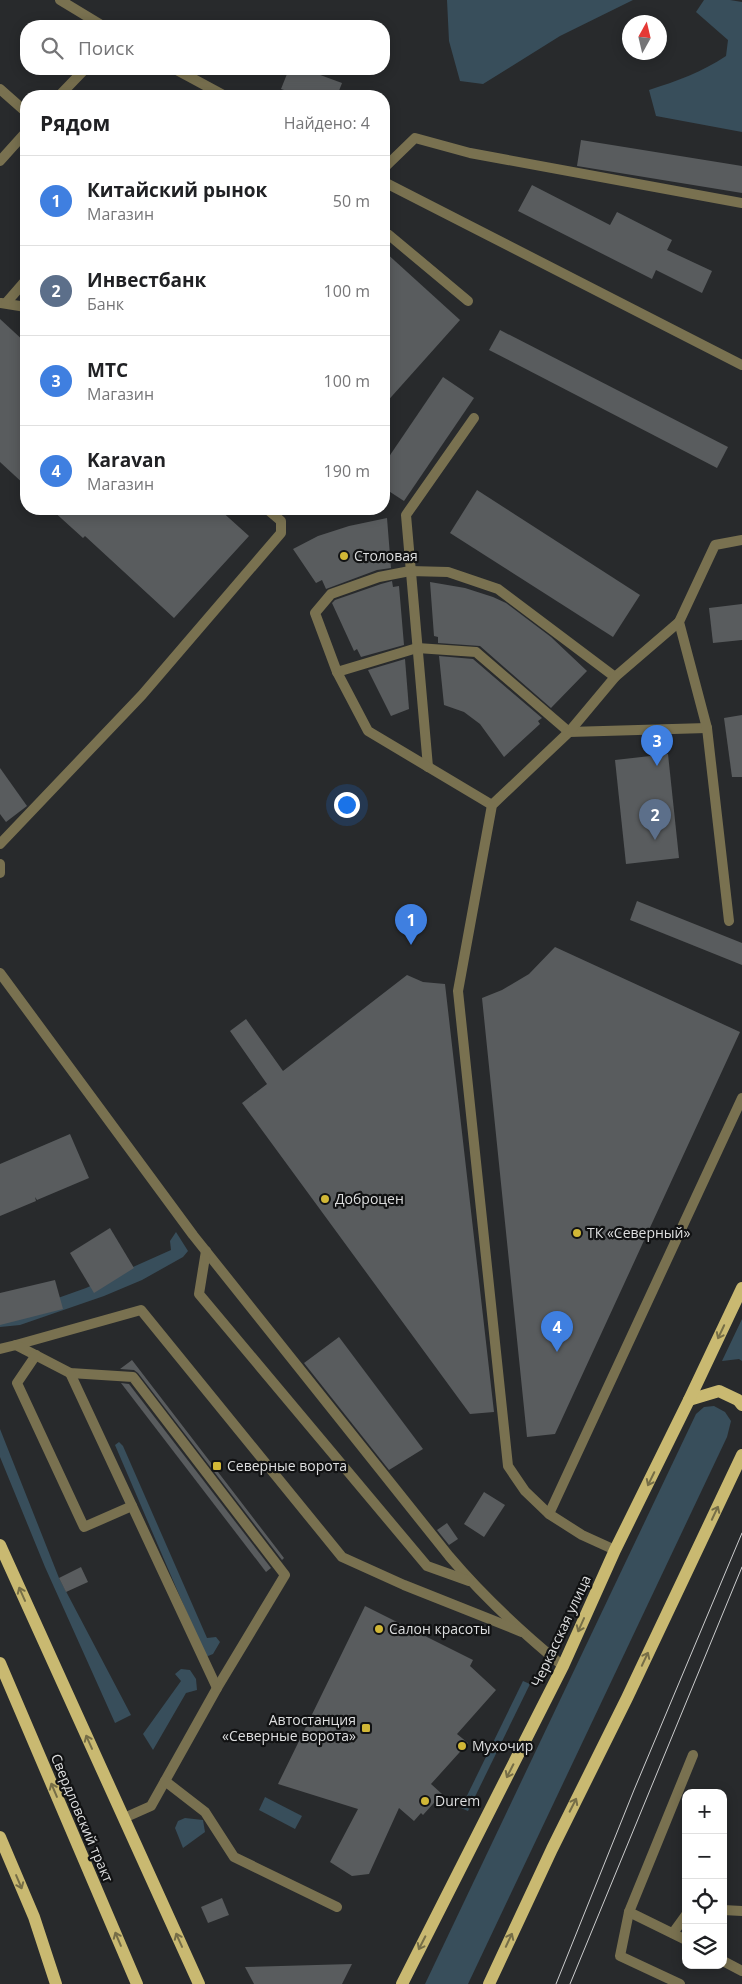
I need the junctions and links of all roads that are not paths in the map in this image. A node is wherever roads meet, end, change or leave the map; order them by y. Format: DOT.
graph roads {
  1 [pos="60,0"];
  2 [pos="93,20"];
  3 [pos="79,75"];
  4 [pos="186,75"];
  5 [pos="0,89"];
  6 [pos="65,90"];
  7 [pos="214,90"];
  8 [pos="20,107"];
  9 [pos="20,139"];
  10 [pos="0,161"];
  11 [pos="390,162"];
  12 [pos="390,185"];
  13 [pos="742,203"];
  14 [pos="390,240"];
  15 [pos="20,286"];
  16 [pos="468,301"];
  17 [pos="3,303"];
  18 [pos="20,306"];
  19 [pos="742,364"];
  20 [pos="474,418"];
  21 [pos="274,515"];
  22 [pos="742,540"];
  23 [pos="410,571"];
  24 [pos="678,622"];
  25 [pos="417,648"];
  26 [pos="337,672"];
  27 [pos="615,677"];
  28 [pos="707,728"];
  29 [pos="568,732"];
  30 [pos="428,767"];
  31 [pos="492,805"];
  32 [pos="0,844"];
  33 [pos="0,864"];
  34 [pos="0,873"];
  35 [pos="729,921"];
  36 [pos="0,972"];
  37 [pos="742,1098"];
  38 [pos="206,1251"];
  39 [pos="742,1288"];
  40 [pos="16,1345"];
  41 [pos="0,1349"];
  42 [pos="36,1355"];
  43 [pos="70,1373"];
  44 [pos="689,1400"];
  45 [pos="742,1405"];
  46 [pos="742,1455"];
  47 [pos="132,1506"];
  48 [pos="549,1514"];
  49 [pos="0,1545"];
  50 [pos="615,1550"];
  51 [pos="470,1581"];
  52 [pos="528,1634"];
  53 [pos="0,1663"];
  54 [pos="563,1666"];
  55 [pos="217,1688"];
  56 [pos="693,1754"];
  57 [pos="165,1781"];
  58 [pos="124,1818"];
  59 [pos="0,1837"];
  60 [pos="337,1907"];
  61 [pos="727,1910"];
  62 [pos="629,1912"];
  63 [pos="742,1912"];
  64 [pos="682,1921"];
  65 [pos="673,1933"];
  66 [pos="682,1938"];
  67 [pos="727,1963"];
  68 [pos="742,1971"];
  69 [pos="56,1984"];
  70 [pos="137,1984"];
  71 [pos="199,1984"];
  72 [pos="402,1984"];
  73 [pos="489,1984"];
  74 [pos="680,1984"];
  1 -- 2 [label="lane"];
  3 -- 6 [label="lane"];
  4 -- 7 [label="lane"];
  5 -- 8 [label="lane"];
  9 -- 10 [label="lane"];
  11 -- 13 [label="lane"];
  12 -- 19 [label="lane"];
  14 -- 16 [label="lane"];
  15 -- 17 [label="lane"];
  17 -- 18 [label="lane"];
  20 -- 23 [label="lane"];
  21 -- 32 [label="lane"];
  22 -- 24 [label="lane"];
  23 -- 25 [label="lane"];
  23 -- 26 [label="lane"];
  23 -- 27 [label="lane"];
  24 -- 27 [label="lane"];
  24 -- 28 [label="lane"];
  25 -- 26 [label="lane"];
  25 -- 29 [label="lane"];
  25 -- 30 [label="lane"];
  26 -- 30 [label="lane"];
  27 -- 29 [label="lane"];
  28 -- 29 [label="lane"];
  28 -- 35 [label="lane"];
  29 -- 31 [label="lane"];
  30 -- 31 [label="lane"];
  31 -- 48 [label="lane"];
  33 -- 34 [label="lane"];
  36 -- 38 [label="lane"];
  37 -- 48 [label="lane"];
  38 -- 51 [label="lane"];
  38 -- 51 [label="lane"];
  39 -- 44 [label="main road, Черкасская улица, one-way"];
  40 -- 41 [label="lane"];
  40 -- 42 [label="lane"];
  40 -- 52 [label="lane"];
  42 -- 43 [label="lane"];
  42 -- 47 [label="lane"];
  43 -- 47 [label="lane"];
  43 -- 55 [label="lane"];
  44 -- 45 [label="main road"];
  44 -- 50 [label="main road, Черкасская улица, one-way"];
  73 -- 46 [label="main road, one-way"];
  47 -- 55 [label="lane"];
  48 -- 50 [label="lane"];
  58 -- 49 [label="main road, one-way"];
  50 -- 54 [label="main road, Черкасская улица, one-way"];
  51 -- 52 [label="lane"];
  52 -- 54 [label="lane"];
  70 -- 53 [label="main road, Свердловский тракт, one-way"];
  54 -- 72 [label="main road, Черкасская улица, one-way"];
  55 -- 57 [label="lane"];
  56 -- 62 [label="lane"];
  57 -- 58 [label="lane"];
  57 -- 60 [label="lane"];
  71 -- 58 [label="main road, one-way"];
  59 -- 69 [label="main road, one-way"];
  61 -- 63 [label="lane"];
  62 -- 65 [label="lane"];
  62 -- 74 [label="lane"];
  64 -- 65 [label="lane"];
  65 -- 66 [label="lane"];
  67 -- 68 [label="lane"];
}
